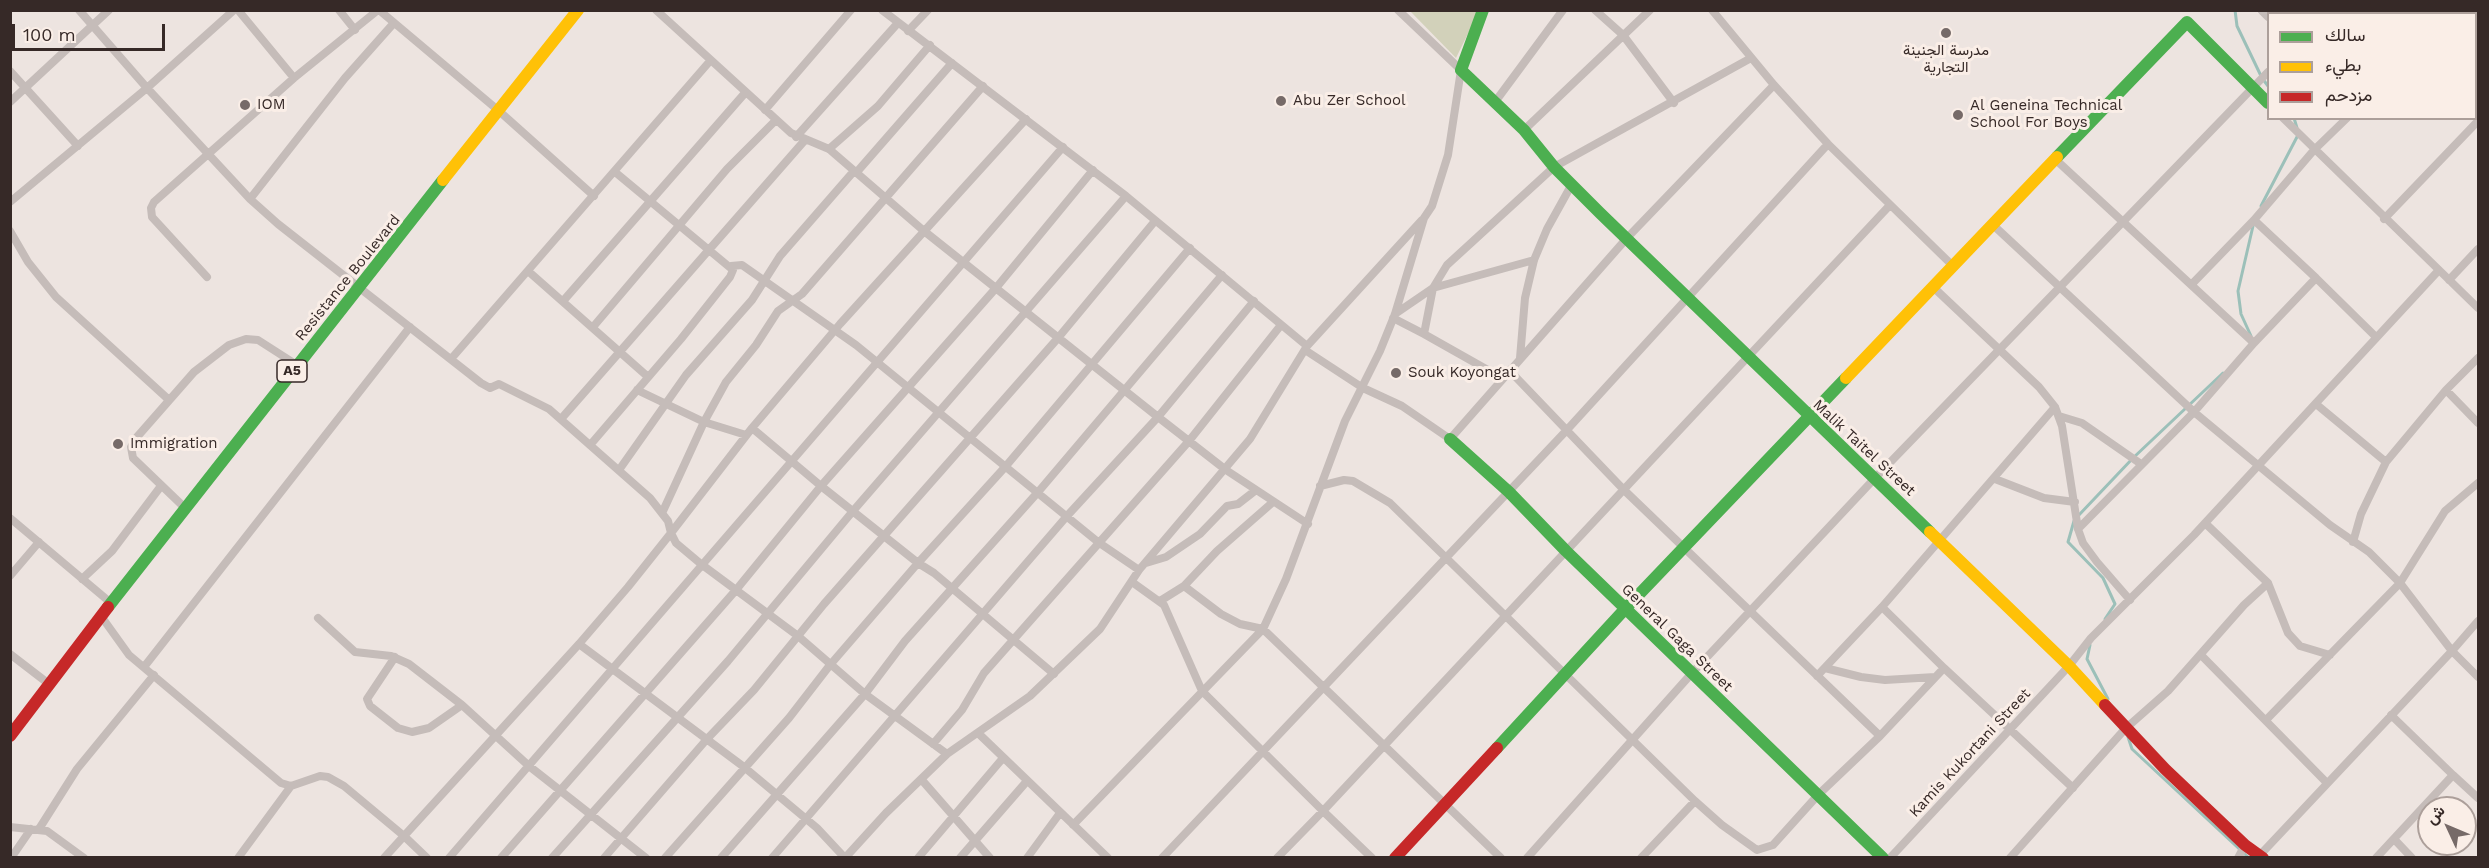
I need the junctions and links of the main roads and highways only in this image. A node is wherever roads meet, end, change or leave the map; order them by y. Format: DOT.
graph roads {
  1 [pos="578,10"];
  2 [pos="1483,10"];
  3 [pos="2267,102"];
  4 [pos="1809,416"];
  5 [pos="1450,440"];
  6 [pos="1625,609"];
  7 [pos="10,736"];
  8 [pos="2262,856"];
  9 [pos="1395,858"];
  10 [pos="1884,858"];
  1 -- 7 [label="main road, Resistance Boulevard / A5"];
  2 -- 4 [label="main road, Malik Taitel Street"];
  3 -- 4 [label="main road"];
  4 -- 6 [label="main road"];
  4 -- 8 [label="main road, Malik Taitel Street"];
  5 -- 6 [label="main road, General Gaga Street"];
  6 -- 9 [label="main road"];
  6 -- 10 [label="main road, General Gaga Street"];
}
